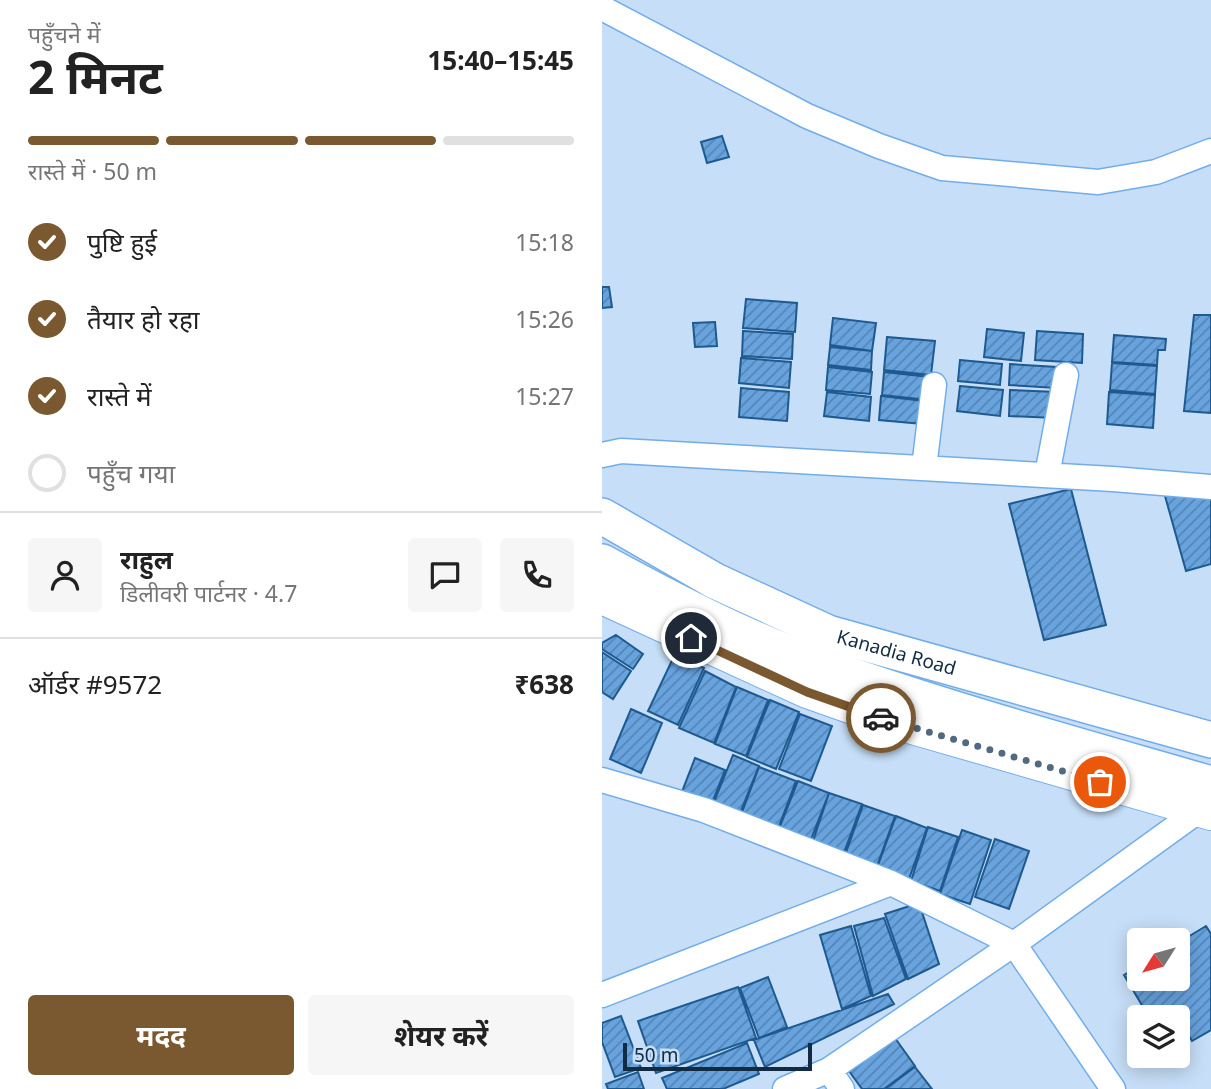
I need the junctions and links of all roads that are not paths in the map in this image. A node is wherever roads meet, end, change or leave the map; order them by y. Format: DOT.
graph roads {
  1 [pos="602,8"];
  2 [pos="1211,151"];
  3 [pos="1066,375"];
  4 [pos="934,385"];
  5 [pos="602,455"];
  6 [pos="924,468"];
  7 [pos="1047,475"];
  8 [pos="1211,487"];
  9 [pos="602,516"];
  10 [pos="602,562"];
  11 [pos="649,588"];
  12 [pos="604,601"];
  13 [pos="718,636"];
  14 [pos="1211,740"];
  15 [pos="602,780"];
  16 [pos="1208,801"];
  17 [pos="891,883"];
  18 [pos="1014,944"];
  19 [pos="602,995"];
  20 [pos="835,1079"];
  21 [pos="785,1089"];
  22 [pos="1112,1089"];
  1 -- 2 [label="street"];
  3 -- 7 [label="street"];
  4 -- 6 [label="street"];
  5 -- 6 [label="street"];
  6 -- 7 [label="street"];
  7 -- 8 [label="street"];
  9 -- 14 [label="main road, Kanadia Road"];
  10 -- 11 [label="main road, Kanadia Road"];
  11 -- 12 [label="street"];
  11 -- 13 [label="main road, Kanadia Road"];
  12 -- 13 [label="street"];
  13 -- 16 [label="main road, Kanadia Road"];
  15 -- 17 [label="street"];
  16 -- 18 [label="street"];
  17 -- 18 [label="street"];
  17 -- 19 [label="street"];
  18 -- 20 [label="street"];
  18 -- 22 [label="street"];
  20 -- 21 [label="street"];
}
